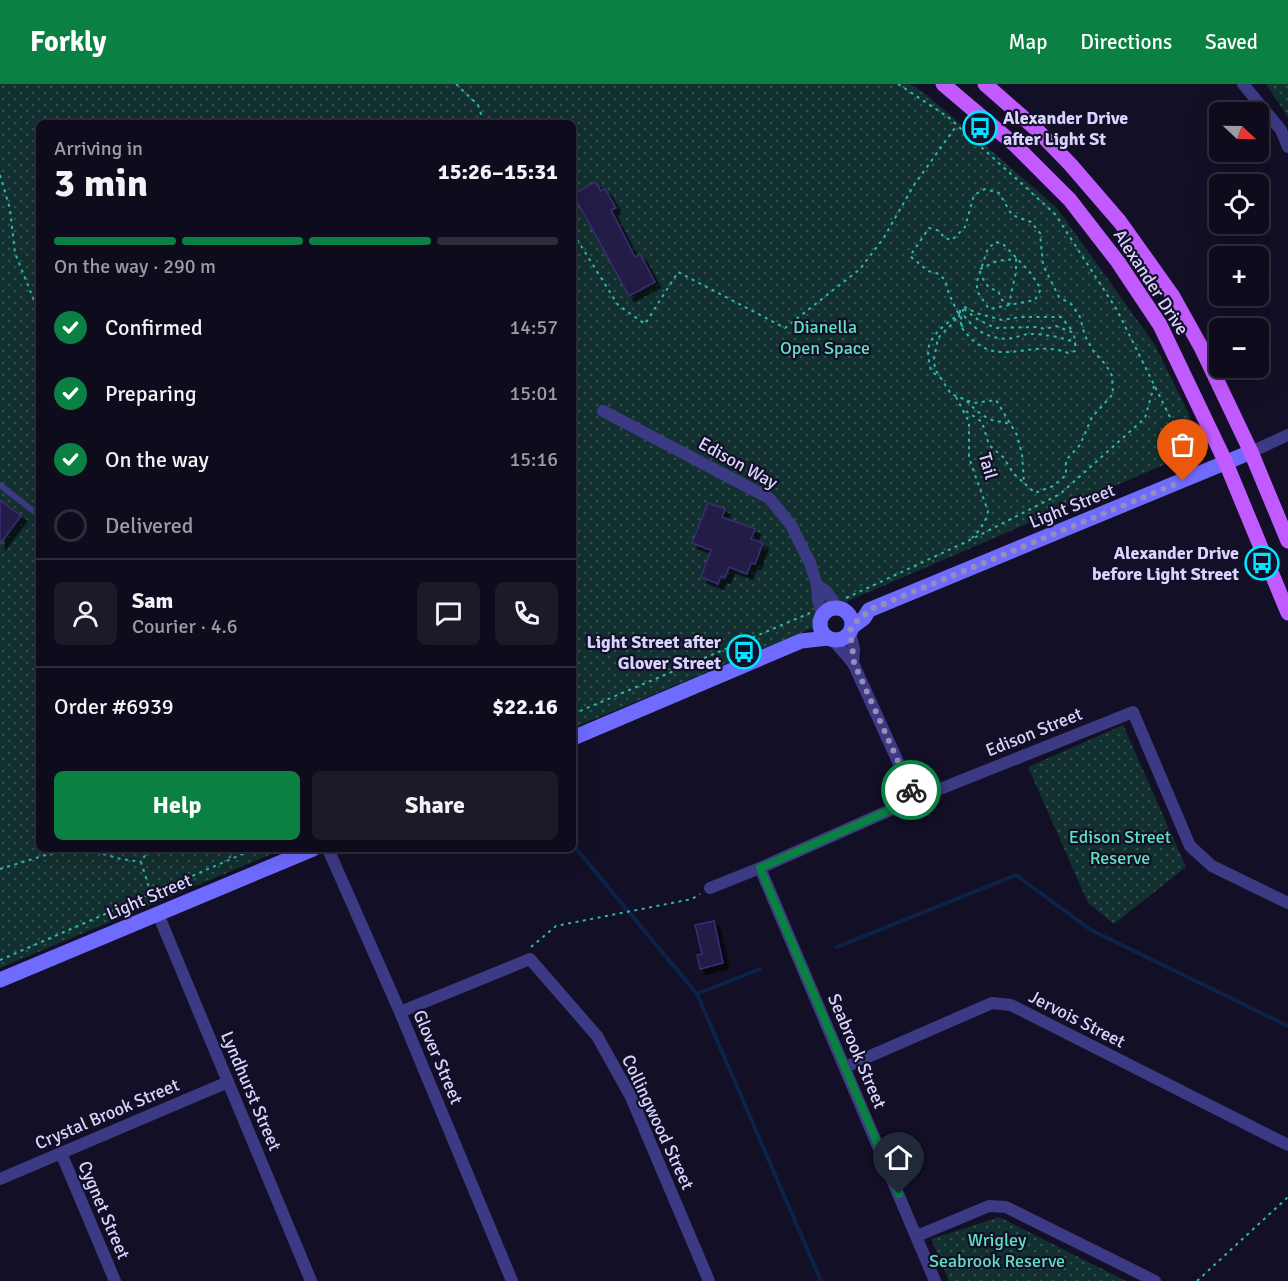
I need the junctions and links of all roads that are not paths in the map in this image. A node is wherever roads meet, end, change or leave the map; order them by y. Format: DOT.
graph roads {
  1 [pos="943,84"];
  2 [pos="985,84"];
  3 [pos="1243,84"];
  4 [pos="1288,147"];
  5 [pos="603,411"];
  6 [pos="1288,435"];
  7 [pos="1251,452"];
  8 [pos="1226,464"];
  9 [pos="0,485"];
  10 [pos="36,513"];
  11 [pos="1288,541"];
  12 [pos="817,585"];
  13 [pos="838,608"];
  14 [pos="869,610"];
  15 [pos="1288,613"];
  16 [pos="821,617"];
  17 [pos="851,629"];
  18 [pos="831,639"];
  19 [pos="801,641"];
  20 [pos="854,663"];
  21 [pos="576,737"];
  22 [pos="915,799"];
  23 [pos="307,852"];
  24 [pos="329,852"];
  25 [pos="760,868"];
  26 [pos="710,888"];
  27 [pos="1288,903"];
  28 [pos="158,914"];
  29 [pos="0,980"];
  30 [pos="400,1012"];
  31 [pos="845,1067"];
  32 [pos="228,1083"];
  33 [pos="1288,1145"];
  34 [pos="61,1153"];
  35 [pos="0,1179"];
  36 [pos="917,1236"];
  37 [pos="115,1281"];
  38 [pos="311,1281"];
  39 [pos="512,1281"];
  40 [pos="710,1281"];
  41 [pos="935,1281"];
  42 [pos="1155,1281"];
  1 -- 8 [label="main road, Alexander Drive"];
  2 -- 7 [label="main road, Alexander Drive"];
  3 -- 4 [label="street"];
  5 -- 12 [label="street, Edison Way"];
  6 -- 7 [label="street, Light Street"];
  7 -- 8 [label="street, Light Street"];
  7 -- 11 [label="main road, Alexander Drive"];
  8 -- 14 [label="street, Light Street"];
  8 -- 15 [label="main road, Alexander Drive"];
  9 -- 10 [label="lane"];
  12 -- 13 [label="street, Edison Way"];
  12 -- 16 [label="street, Edison Way"];
  13 -- 14 [label="street, Light Street"];
  13 -- 16 [label="street"];
  13 -- 17 [label="street"];
  14 -- 17 [label="street, Light Street"];
  16 -- 18 [label="street"];
  16 -- 19 [label="street"];
  17 -- 18 [label="street"];
  17 -- 20 [label="street"];
  18 -- 19 [label="street"];
  18 -- 20 [label="street"];
  19 -- 21 [label="street"];
  20 -- 22 [label="street"];
  22 -- 25 [label="street, Edison Street"];
  22 -- 27 [label="street, Edison Street"];
  23 -- 28 [label="street, Light Street"];
  24 -- 30 [label="street, Glover Street"];
  25 -- 26 [label="street, Edison Street"];
  25 -- 31 [label="street, Seabrook Street"];
  28 -- 29 [label="street, Light Street"];
  28 -- 32 [label="street, Lyndhurst Street"];
  30 -- 39 [label="street, Glover Street"];
  30 -- 40 [label="street, Collingwood Street"];
  31 -- 33 [label="street, Jervois Street"];
  31 -- 36 [label="street, Seabrook Street"];
  32 -- 34 [label="street, Crystal Brook Street"];
  32 -- 38 [label="street, Lyndhurst Street"];
  34 -- 35 [label="street, Crystal Brook Street"];
  34 -- 37 [label="street, Cygnet Street"];
  36 -- 41 [label="street, Seabrook Street"];
  36 -- 42 [label="street"];
}
